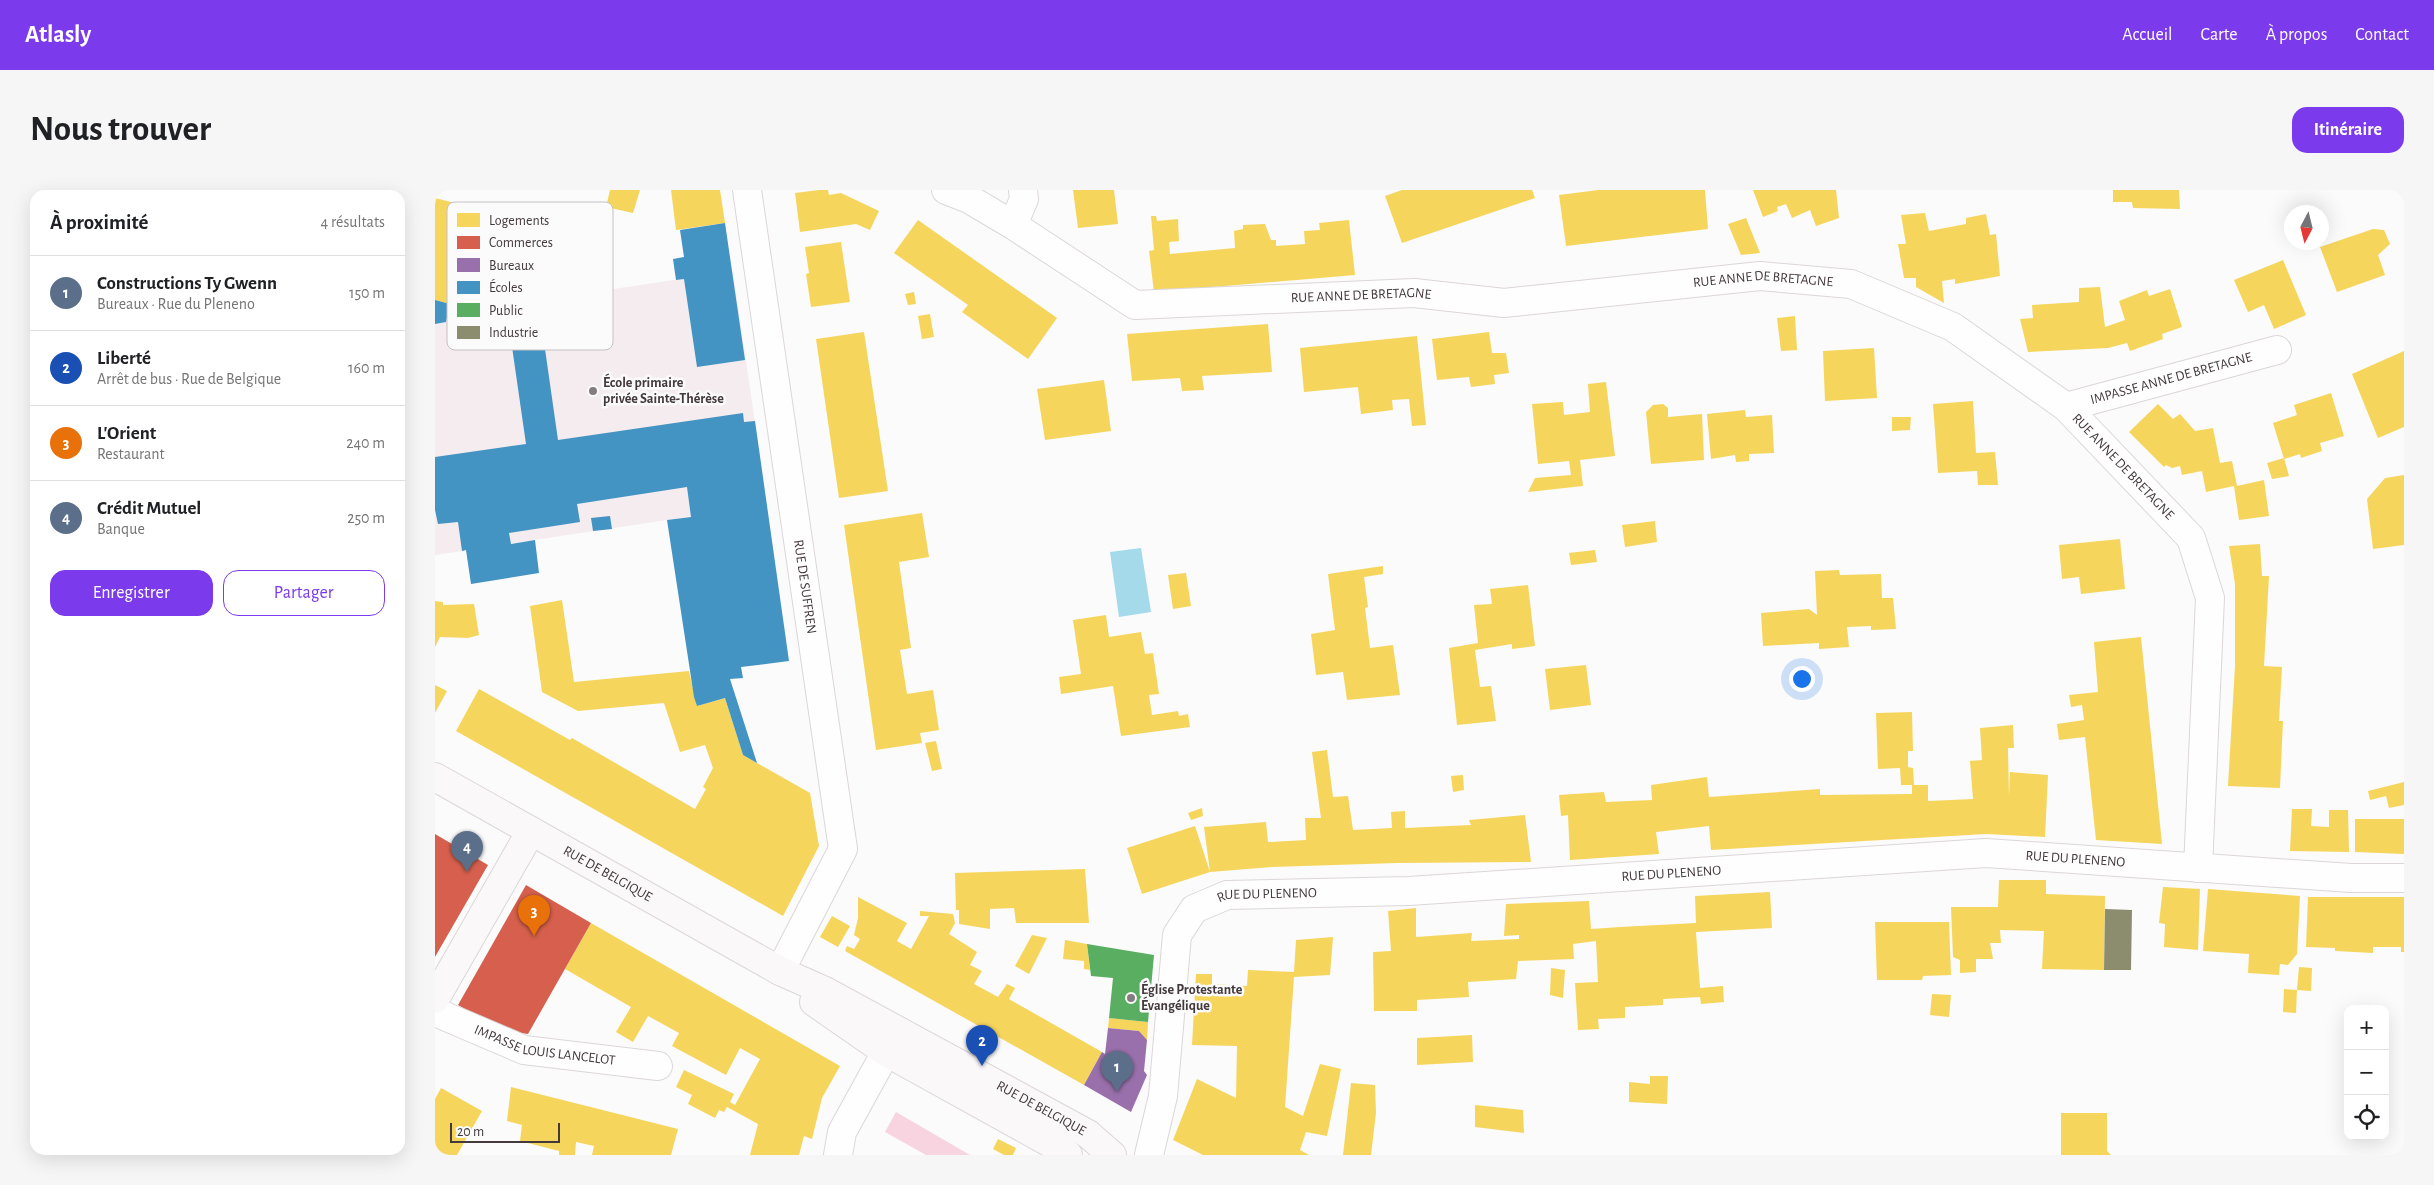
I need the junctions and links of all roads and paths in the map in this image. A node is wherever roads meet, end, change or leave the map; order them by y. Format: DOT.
graph roads {
  1 [pos="747,190"];
  2 [pos="946,190"];
  3 [pos="1023,190"];
  4 [pos="1013,224"];
  5 [pos="2277,350"];
  6 [pos="2066,407"];
  7 [pos="435,777"];
  8 [pos="531,831"];
  9 [pos="2198,868"];
  10 [pos="2404,878"];
  11 [pos="780,971"];
  12 [pos="435,998"];
  13 [pos="435,1012"];
  14 [pos="887,1052"];
  15 [pos="658,1066"];
  16 [pos="838,1155"];
  17 [pos="1068,1155"];
  18 [pos="1112,1155"];
  19 [pos="1149,1155"];
  1 -- 11 [label="street, RUE DE SUFFREN"];
  2 -- 4 [label="street, RUE ANNE DE BRETAGNE"];
  3 -- 4 [label="street"];
  4 -- 6 [label="street, RUE ANNE DE BRETAGNE"];
  5 -- 6 [label="street, IMPASSE ANNE DE BRETAGNE"];
  6 -- 9 [label="street, RUE ANNE DE BRETAGNE"];
  7 -- 8 [label="main road, RUE DE BELGIQUE"];
  8 -- 11 [label="main road, RUE DE BELGIQUE"];
  8 -- 12 [label="main road"];
  9 -- 10 [label="street, RUE DU PLENENO"];
  9 -- 19 [label="street, RUE DU PLENENO"];
  11 -- 14 [label="main road, RUE DE BELGIQUE"];
  11 -- 18 [label="main road, RUE DE BELGIQUE"];
  13 -- 15 [label="street, IMPASSE LOUIS LANCELOT"];
  14 -- 16 [label="street"];
  14 -- 17 [label="main road, RUE DE BELGIQUE"];
}
